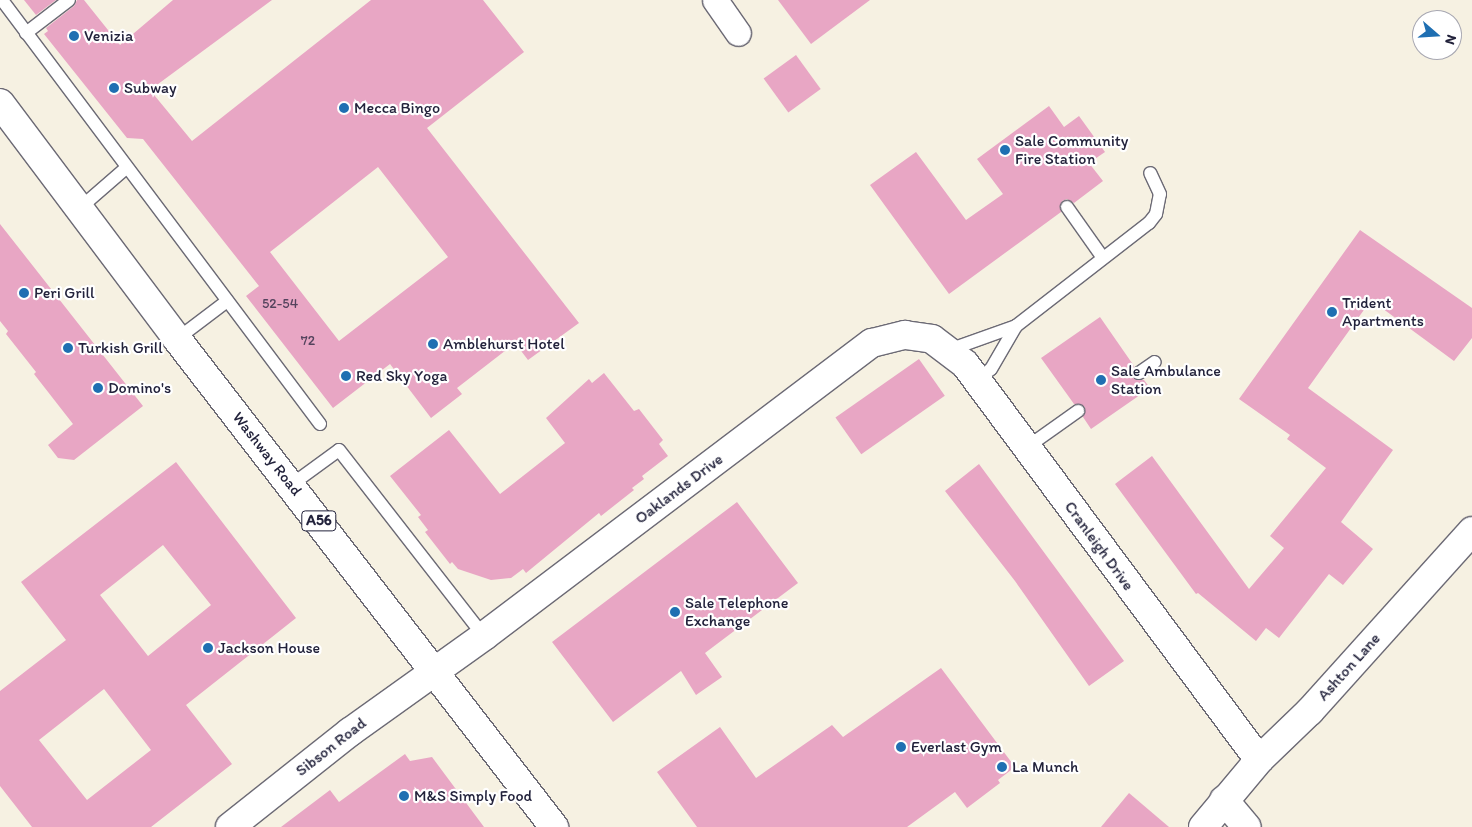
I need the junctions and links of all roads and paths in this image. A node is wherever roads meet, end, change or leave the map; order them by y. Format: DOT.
graph roads {
  1 [pos="2,0"];
  2 [pos="69,0"];
  3 [pos="715,0"];
  4 [pos="26,33"];
  5 [pos="738,33"];
  6 [pos="0,103"];
  7 [pos="126,168"];
  8 [pos="1150,173"];
  9 [pos="80,208"];
  10 [pos="1067,208"];
  11 [pos="1103,258"];
  12 [pos="227,301"];
  13 [pos="1016,326"];
  14 [pos="177,339"];
  15 [pos="941,344"];
  16 [pos="1155,362"];
  17 [pos="1139,373"];
  18 [pos="978,379"];
  19 [pos="1078,411"];
  20 [pos="320,424"];
  21 [pos="1026,448"];
  22 [pos="291,485"];
  23 [pos="1472,531"];
  24 [pos="484,636"];
  25 [pos="435,671"];
  26 [pos="1259,760"];
  27 [pos="1224,800"];
  28 [pos="230,827"];
  29 [pos="554,827"];
  30 [pos="1203,827"];
  31 [pos="1247,827"];
  1 -- 4 [label="lane"];
  2 -- 4 [label="lane"];
  3 -- 5 [label="street"];
  4 -- 7 [label="lane"];
  6 -- 9 [label="main road, Washway Road / A56"];
  7 -- 9 [label="lane"];
  7 -- 12 [label="lane"];
  8 -- 11 [label="lane"];
  9 -- 14 [label="main road, Washway Road / A56"];
  10 -- 11 [label="lane"];
  11 -- 13 [label="lane"];
  12 -- 14 [label="lane"];
  12 -- 20 [label="lane"];
  13 -- 15 [label="lane"];
  13 -- 18 [label="lane"];
  14 -- 22 [label="main road, Washway Road / A56"];
  15 -- 18 [label="main road, Cranleigh Drive"];
  15 -- 24 [label="main road, Oaklands Drive"];
  16 -- 17 [label="lane"];
  18 -- 21 [label="main road, Cranleigh Drive"];
  19 -- 21 [label="lane"];
  21 -- 26 [label="main road, Cranleigh Drive"];
  22 -- 24 [label="lane"];
  22 -- 25 [label="main road, Washway Road / A56"];
  23 -- 26 [label="main road, Ashton Lane"];
  24 -- 25 [label="main road, Oaklands Drive"];
  25 -- 28 [label="main road, Sibson Road"];
  25 -- 29 [label="main road, Washway Road / A56"];
  26 -- 27 [label="main road, Ashton Lane"];
  27 -- 30 [label="main road, Ashton Lane"];
  27 -- 31 [label="main road"];
}
